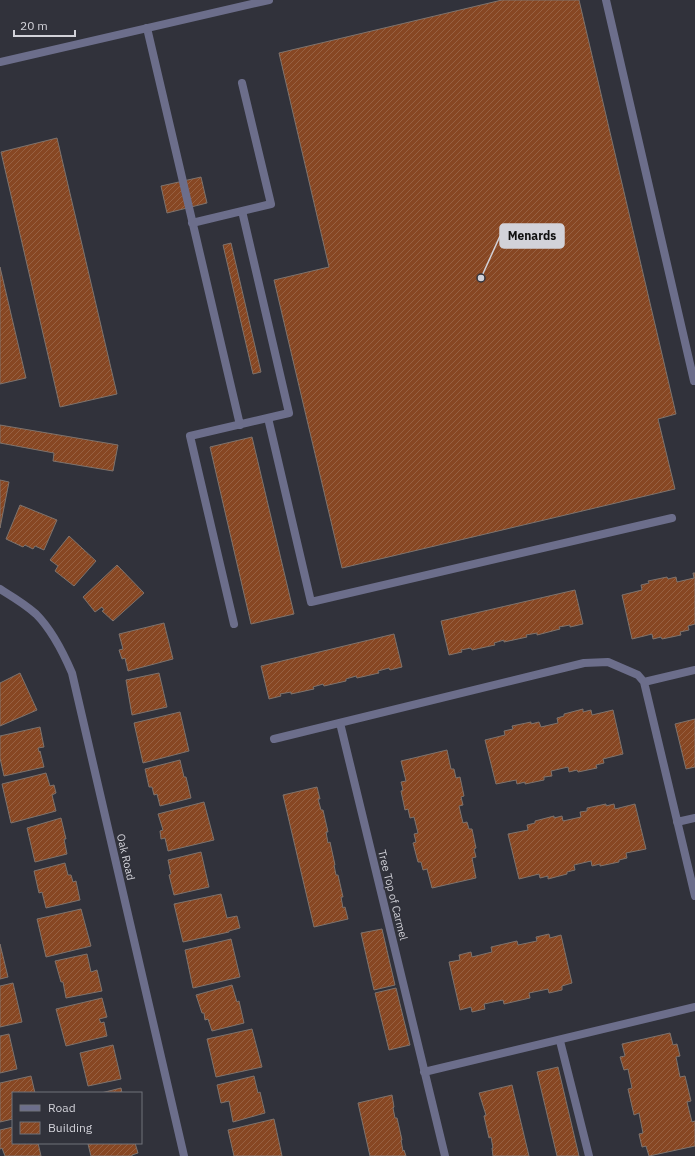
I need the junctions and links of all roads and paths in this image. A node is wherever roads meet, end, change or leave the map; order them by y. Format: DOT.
graph roads {
  1 [pos="269,0"];
  2 [pos="606,0"];
  3 [pos="147,28"];
  4 [pos="0,62"];
  5 [pos="242,83"];
  6 [pos="242,211"];
  7 [pos="192,223"];
  8 [pos="694,382"];
  9 [pos="268,418"];
  10 [pos="240,425"];
  11 [pos="672,518"];
  12 [pos="0,589"];
  13 [pos="234,624"];
  14 [pos="695,670"];
  15 [pos="644,682"];
  16 [pos="340,723"];
  17 [pos="274,739"];
  18 [pos="695,818"];
  19 [pos="677,822"];
  20 [pos="695,896"];
  21 [pos="695,1007"];
  22 [pos="560,1041"];
  23 [pos="424,1072"];
  24 [pos="184,1156"];
  25 [pos="444,1156"];
  26 [pos="589,1156"];
  1 -- 3 [label="street"];
  2 -- 8 [label="street"];
  3 -- 4 [label="street"];
  3 -- 7 [label="street"];
  5 -- 6 [label="street"];
  6 -- 7 [label="street"];
  6 -- 9 [label="street"];
  7 -- 10 [label="street"];
  9 -- 10 [label="street"];
  9 -- 11 [label="street"];
  10 -- 13 [label="street"];
  12 -- 24 [label="street, Oak Road"];
  14 -- 15 [label="street"];
  15 -- 16 [label="street"];
  15 -- 19 [label="street"];
  16 -- 17 [label="street"];
  16 -- 23 [label="street, Tree Top of Carmel"];
  18 -- 19 [label="street"];
  19 -- 20 [label="street"];
  21 -- 22 [label="street"];
  22 -- 23 [label="street"];
  22 -- 26 [label="street"];
  23 -- 25 [label="street, Tree Top of Carmel"];
}
